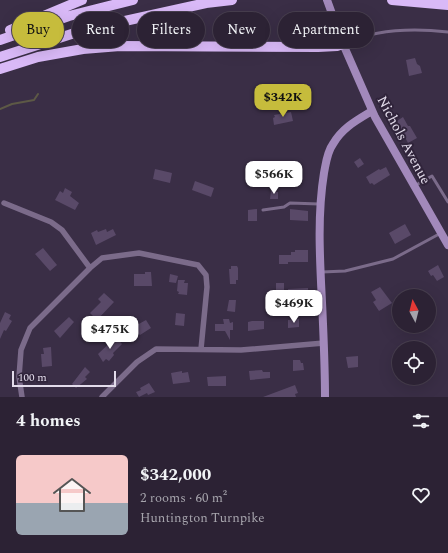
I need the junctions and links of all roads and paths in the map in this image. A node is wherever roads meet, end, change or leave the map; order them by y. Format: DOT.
graph roads {
  1 [pos="82,0"];
  2 [pos="132,0"];
  3 [pos="232,0"];
  4 [pos="327,0"];
  5 [pos="392,0"];
  6 [pos="448,5"];
  7 [pos="331,12"];
  8 [pos="448,32"];
  9 [pos="0,34"];
  10 [pos="374,35"];
  11 [pos="0,40"];
  12 [pos="278,47"];
  13 [pos="345,48"];
  14 [pos="0,57"];
  15 [pos="0,68"];
  16 [pos="372,111"];
  17 [pos="413,186"];
  18 [pos="448,202"];
  19 [pos="4,203"];
  20 [pos="321,204"];
  21 [pos="263,210"];
  22 [pos="441,233"];
  23 [pos="448,245"];
  24 [pos="90,268"];
  25 [pos="320,272"];
  26 [pos="324,344"];
  27 [pos="201,349"];
  28 [pos="22,397"];
  29 [pos="102,397"];
  30 [pos="325,397"];
  1 -- 9 [label="highway"];
  2 -- 11 [label="highway"];
  3 -- 14 [label="highway"];
  4 -- 7 [label="main road, Nichols Avenue"];
  5 -- 6 [label="highway"];
  8 -- 10 [label="lane"];
  12 -- 15 [label="highway"];
  13 -- 16 [label="main road, Nichols Avenue"];
  16 -- 17 [label="main road, Nichols Avenue"];
  16 -- 20 [label="main road"];
  17 -- 18 [label="lane"];
  17 -- 22 [label="main road, Nichols Avenue"];
  19 -- 24 [label="street"];
  20 -- 21 [label="lane"];
  20 -- 25 [label="main road"];
  22 -- 23 [label="main road, Nichols Avenue"];
  22 -- 25 [label="lane"];
  24 -- 27 [label="street"];
  24 -- 28 [label="street"];
  25 -- 26 [label="main road"];
  26 -- 27 [label="street"];
  26 -- 30 [label="main road"];
  27 -- 29 [label="street"];
}
